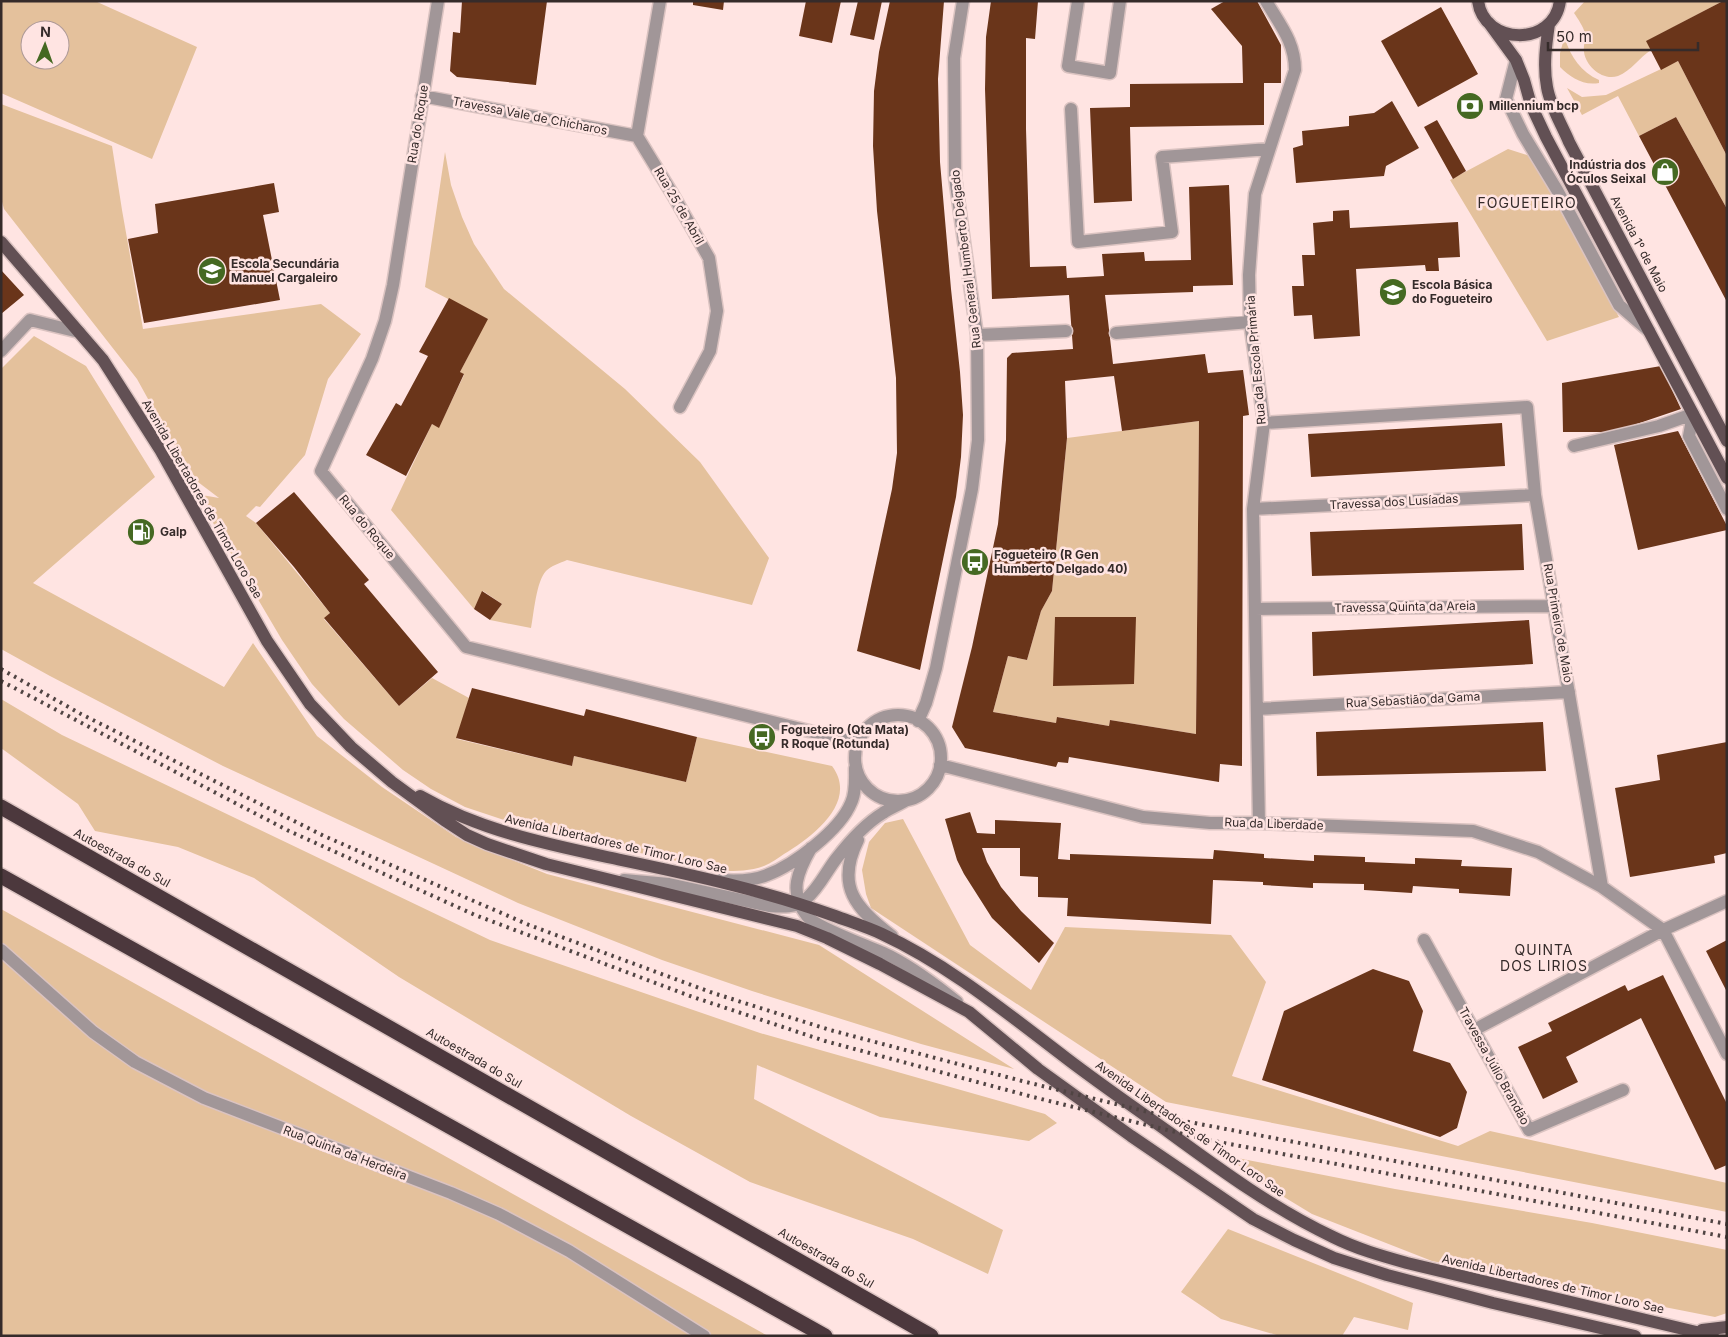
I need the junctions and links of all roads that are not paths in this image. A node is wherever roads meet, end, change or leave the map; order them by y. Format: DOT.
graph roads {
  1 [pos="438,1"];
  2 [pos="660,1"];
  3 [pos="964,1"];
  4 [pos="1078,1"];
  5 [pos="1120,1"];
  6 [pos="1266,1"];
  7 [pos="1560,1"];
  8 [pos="1571,1"];
  9 [pos="1478,2"];
  10 [pos="1552,20"];
  11 [pos="1489,24"];
  12 [pos="1516,60"];
  13 [pos="422,96"];
  14 [pos="1071,109"];
  15 [pos="637,136"];
  16 [pos="1269,149"];
  17 [pos="1,242"];
  18 [pos="1250,322"];
  19 [pos="1066,331"];
  20 [pos="79,332"];
  21 [pos="1650,332"];
  22 [pos="1116,333"];
  23 [pos="978,335"];
  24 [pos="1,351"];
  25 [pos="680,408"];
  26 [pos="1693,414"];
  27 [pos="1264,423"];
  28 [pos="1727,441"];
  29 [pos="1574,446"];
  30 [pos="1727,478"];
  31 [pos="1536,495"];
  32 [pos="1254,509"];
  33 [pos="1727,509"];
  34 [pos="1555,606"];
  35 [pos="1255,609"];
  36 [pos="1569,692"];
  37 [pos="1257,709"];
  38 [pos="918,721"];
  39 [pos="858,743"];
  40 [pos="940,765"];
  41 [pos="856,766"];
  42 [pos="378,770"];
  43 [pos="906,800"];
  44 [pos="1,807"];
  45 [pos="1259,823"];
  46 [pos="863,828"];
  47 [pos="811,848"];
  48 [pos="1,876"];
  49 [pos="602,878"];
  50 [pos="710,879"];
  51 [pos="1602,887"];
  52 [pos="1727,901"];
  53 [pos="800,903"];
  54 [pos="1663,930"];
  55 [pos="1424,940"];
  56 [pos="1,950"];
  57 [pos="915,952"];
  58 [pos="968,1012"];
  59 [pos="1474,1030"];
  60 [pos="1727,1054"];
  61 [pos="1623,1090"];
  62 [pos="1727,1327"];
  63 [pos="1688,1330"];
  64 [pos="1616,1333"];
  65 [pos="704,1336"];
  66 [pos="825,1336"];
  67 [pos="931,1336"];
  68 [pos="1634,1336"];
  69 [pos="1713,1336"];
  1 -- 13 [label="street, Rua do Roque"];
  2 -- 15 [label="street"];
  3 -- 23 [label="street, Rua General Humberto Delgado"];
  4 -- 5 [label="street"];
  6 -- 16 [label="street, Rua da Escola Primária"];
  7 -- 10 [label="main road, Avenida 1º de Maio"];
  8 -- 10 [label="main road"];
  9 -- 11 [label="main road"];
  10 -- 11 [label="main road"];
  10 -- 28 [label="main road, Avenida 1º de Maio"];
  11 -- 12 [label="main road"];
  12 -- 21 [label="main road"];
  12 -- 21 [label="street"];
  13 -- 15 [label="street, Travessa Vale de Chícharos"];
  13 -- 39 [label="street, Rua do Roque"];
  14 -- 16 [label="street"];
  15 -- 25 [label="street, Rua 25 de Abril"];
  16 -- 18 [label="street, Rua da Escola Primária"];
  17 -- 20 [label="main road, Avenida Libertadores de Timor Loro Sae"];
  18 -- 22 [label="street"];
  18 -- 27 [label="street, Rua da Escola Primária"];
  19 -- 23 [label="street"];
  20 -- 24 [label="street"];
  20 -- 42 [label="main road, Avenida Libertadores de Timor Loro Sae"];
  21 -- 26 [label="main road"];
  23 -- 38 [label="street, Rua General Humberto Delgado"];
  26 -- 29 [label="street"];
  26 -- 30 [label="main road"];
  26 -- 33 [label="street"];
  27 -- 31 [label="street, Rua Primeiro de Maio"];
  27 -- 32 [label="street, Rua da Escola Primária"];
  31 -- 32 [label="street, Travessa dos Lusíadas"];
  31 -- 34 [label="street, Rua Primeiro de Maio"];
  32 -- 35 [label="street, Rua da Escola Primária"];
  34 -- 35 [label="street, Travessa Quinta da Areia"];
  34 -- 36 [label="street, Rua Primeiro de Maio"];
  35 -- 37 [label="street, Rua da Escola Primária"];
  36 -- 37 [label="street, Rua Sebastião da Gama"];
  36 -- 51 [label="street, Rua Primeiro de Maio"];
  37 -- 45 [label="street, Rua da Escola Primária"];
  38 -- 39 [label="street"];
  38 -- 40 [label="street"];
  39 -- 41 [label="street"];
  40 -- 43 [label="street"];
  40 -- 45 [label="street, Rua da Liberdade"];
  41 -- 43 [label="street"];
  41 -- 47 [label="street"];
  42 -- 49 [label="main road, Avenida Libertadores de Timor Loro Sae"];
  42 -- 50 [label="main road, Avenida Libertadores de Timor Loro Sae"];
  43 -- 46 [label="street"];
  44 -- 67 [label="highway, Autoestrada do Sul"];
  45 -- 51 [label="street, Rua da Liberdade"];
  46 -- 53 [label="street"];
  46 -- 57 [label="street"];
  47 -- 50 [label="street"];
  47 -- 53 [label="street"];
  48 -- 66 [label="highway"];
  49 -- 53 [label="street, Avenida Libertadores de Timor Loro Sae"];
  49 -- 58 [label="main road, Avenida Libertadores de Timor Loro Sae"];
  50 -- 53 [label="main road, Avenida Libertadores de Timor Loro Sae"];
  51 -- 54 [label="street"];
  52 -- 54 [label="street"];
  53 -- 57 [label="main road, Avenida Libertadores de Timor Loro Sae"];
  53 -- 58 [label="street, Avenida Libertadores de Timor Loro Sae"];
  54 -- 59 [label="street"];
  54 -- 60 [label="street"];
  55 -- 59 [label="street, Travessa Júlio Brandão"];
  56 -- 65 [label="street, Rua Quinta da Herdeira"];
  57 -- 63 [label="main road, Avenida Libertadores de Timor Loro Sae"];
  58 -- 64 [label="main road, Avenida Libertadores de Timor Loro Sae"];
  59 -- 61 [label="street, Travessa Júlio Brandão"];
  62 -- 63 [label="main road"];
  63 -- 69 [label="main road, Avenida Libertadores de Timor Loro Sae"];
  64 -- 68 [label="main road, Avenida Libertadores de Timor Loro Sae"];
}
